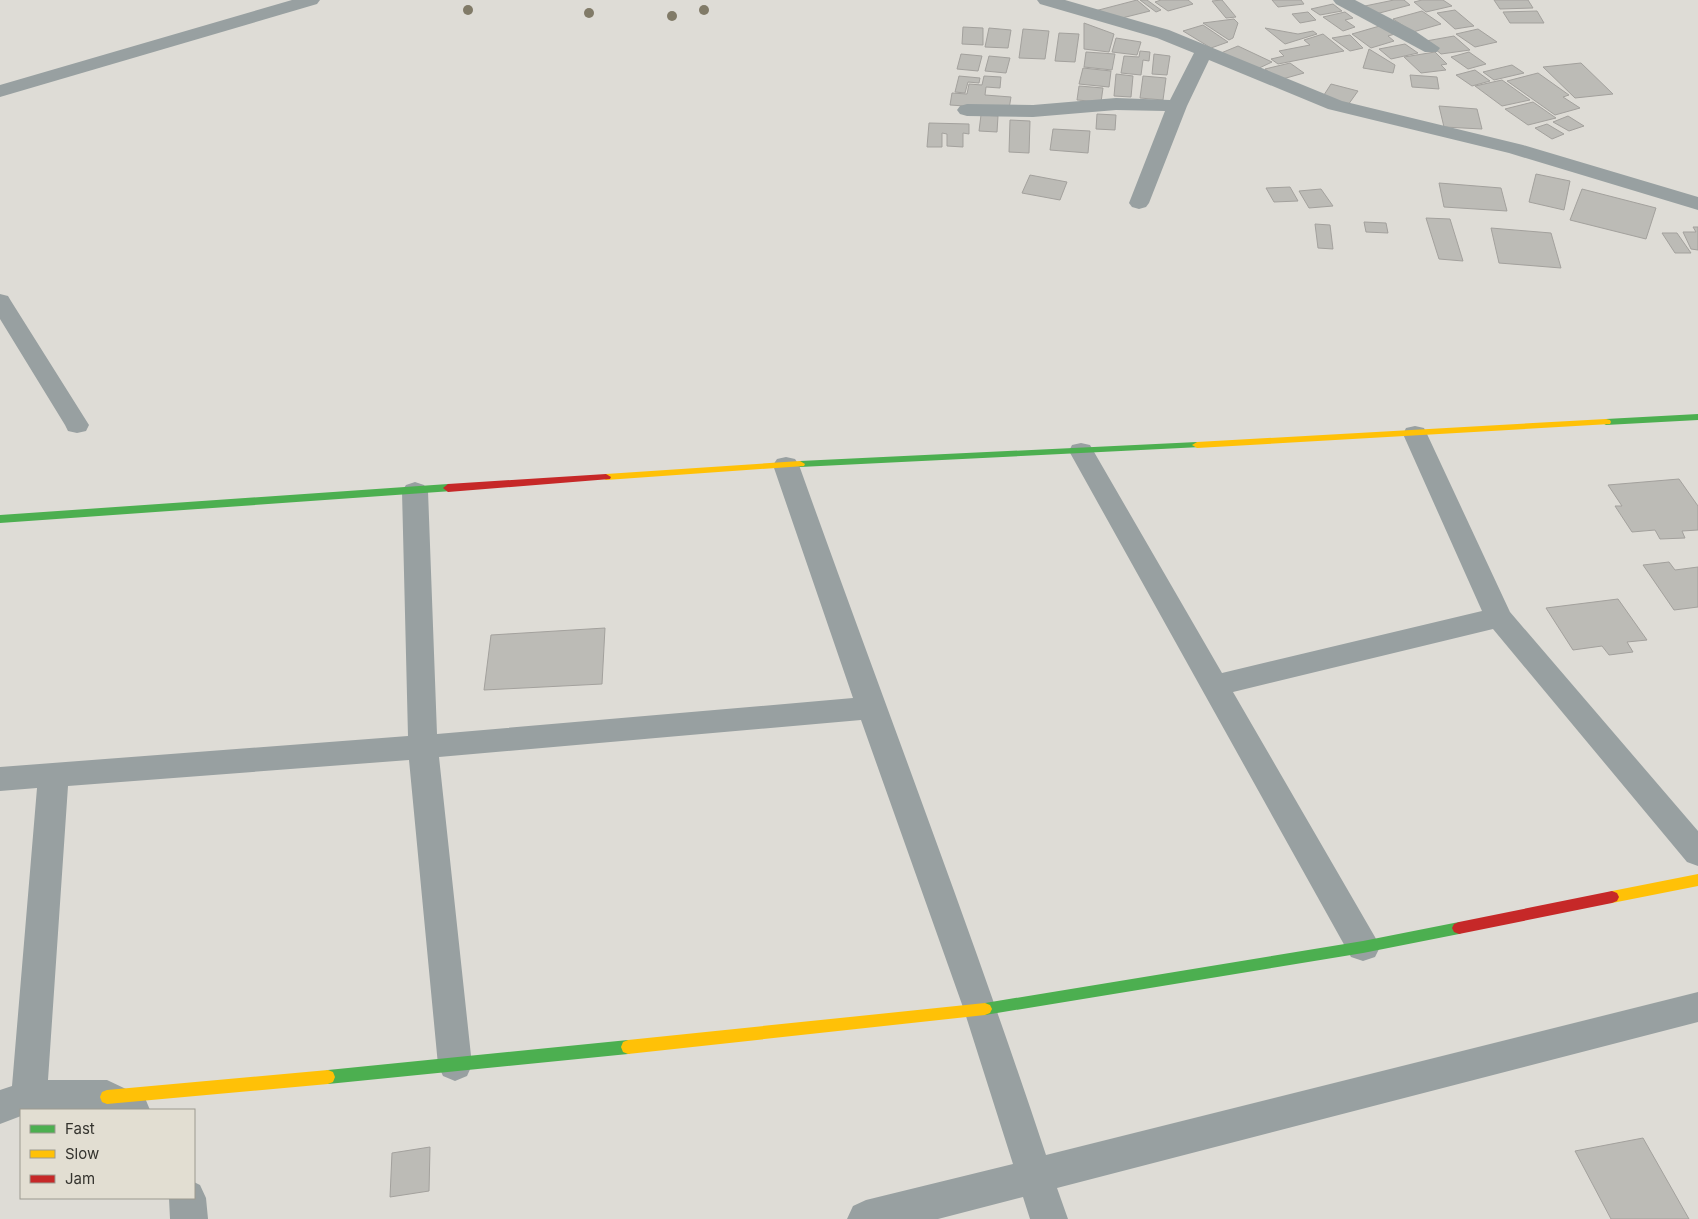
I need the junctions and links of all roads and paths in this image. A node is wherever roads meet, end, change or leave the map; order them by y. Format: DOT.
graph roads {
  1 [pos="312,0"];
  2 [pos="1046,0"];
  3 [pos="1342,0"];
  4 [pos="1431,48"];
  5 [pos="1204,51"];
  6 [pos="0,91"];
  7 [pos="1177,106"];
  8 [pos="967,110"];
  9 [pos="1139,202"];
  10 [pos="1698,204"];
  11 [pos="0,301"];
  12 [pos="1698,417"];
  13 [pos="77,425"];
  14 [pos="1415,434"];
  15 [pos="1081,451"];
  16 [pos="786,465"];
  17 [pos="415,491"];
  18 [pos="0,519"];
  19 [pos="1499,617"];
  20 [pos="1214,686"];
  21 [pos="871,708"];
  22 [pos="423,747"];
  23 [pos="53,777"];
  24 [pos="0,780"];
  25 [pos="1698,853"];
  26 [pos="1698,880"];
  27 [pos="1363,947"];
  28 [pos="1698,1007"];
  29 [pos="981,1010"];
  30 [pos="455,1065"];
  31 [pos="15,1101"];
  32 [pos="120,1104"];
  33 [pos="1035,1176"];
  34 [pos="187,1199"];
  35 [pos="189,1219"];
  36 [pos="866,1219"];
  37 [pos="1049,1219"];
  1 -- 6 [label="street"];
  2 -- 5 [label="street"];
  3 -- 4 [label="street"];
  5 -- 7 [label="street"];
  5 -- 10 [label="street"];
  7 -- 8 [label="street"];
  7 -- 9 [label="street"];
  11 -- 13 [label="street"];
  12 -- 14 [label="street"];
  14 -- 15 [label="street"];
  14 -- 19 [label="street"];
  15 -- 16 [label="street"];
  15 -- 20 [label="street"];
  16 -- 17 [label="street"];
  16 -- 21 [label="street"];
  17 -- 18 [label="street"];
  17 -- 22 [label="street"];
  19 -- 20 [label="street"];
  19 -- 25 [label="street"];
  20 -- 27 [label="street"];
  21 -- 22 [label="street"];
  21 -- 29 [label="street"];
  22 -- 23 [label="street"];
  22 -- 30 [label="street"];
  23 -- 24 [label="street"];
  23 -- 31 [label="street"];
  26 -- 27 [label="street"];
  27 -- 29 [label="street"];
  28 -- 33 [label="street"];
  29 -- 30 [label="street"];
  29 -- 33 [label="street"];
  30 -- 32 [label="street"];
  31 -- 32 [label="street"];
  33 -- 36 [label="street"];
  33 -- 37 [label="street"];
  34 -- 35 [label="street"];
}
